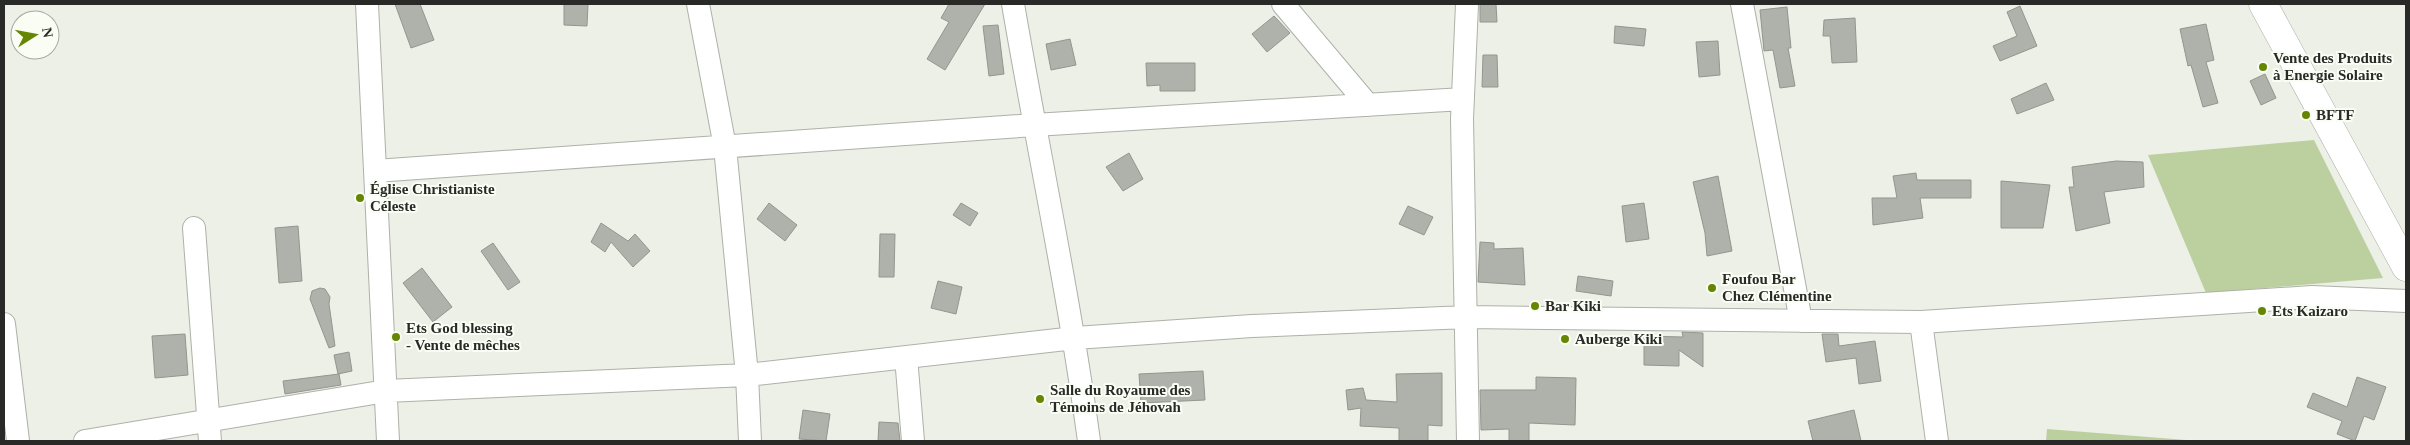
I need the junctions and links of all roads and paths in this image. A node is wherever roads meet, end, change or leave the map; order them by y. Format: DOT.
graph roads {
  1 [pos="368,4"];
  2 [pos="698,4"];
  3 [pos="1013,4"];
  4 [pos="1283,4"];
  5 [pos="1467,4"];
  6 [pos="1742,4"];
  7 [pos="2263,4"];
  8 [pos="1463,99"];
  9 [pos="1368,105"];
  10 [pos="1034,125"];
  11 [pos="725,147"];
  12 [pos="375,171"];
  13 [pos="194,228"];
  14 [pos="2406,267"];
  15 [pos="2406,301"];
  16 [pos="1467,318"];
  17 [pos="1801,321"];
  18 [pos="1921,322"];
  19 [pos="4,324"];
  20 [pos="1075,338"];
  21 [pos="906,357"];
  22 [pos="746,375"];
  23 [pos="386,391"];
  24 [pos="210,431"];
  25 [pos="18,441"];
  26 [pos="85,441"];
  27 [pos="388,441"];
  28 [pos="750,441"];
  29 [pos="913,441"];
  30 [pos="1088,441"];
  31 [pos="1468,441"];
  32 [pos="1937,441"];
  1 -- 12 [label="street"];
  2 -- 11 [label="street"];
  3 -- 10 [label="street"];
  4 -- 9 [label="street"];
  5 -- 8 [label="street"];
  6 -- 17 [label="street"];
  7 -- 14 [label="main road"];
  8 -- 9 [label="street"];
  8 -- 16 [label="street"];
  9 -- 10 [label="street"];
  10 -- 11 [label="street"];
  10 -- 20 [label="street"];
  11 -- 12 [label="street"];
  11 -- 22 [label="street"];
  12 -- 23 [label="street"];
  13 -- 24 [label="street"];
  15 -- 18 [label="street"];
  16 -- 17 [label="street"];
  16 -- 20 [label="street"];
  16 -- 31 [label="street"];
  17 -- 18 [label="street"];
  18 -- 32 [label="street"];
  19 -- 25 [label="street"];
  20 -- 21 [label="street"];
  20 -- 30 [label="street"];
  21 -- 22 [label="street"];
  21 -- 29 [label="street"];
  22 -- 23 [label="street"];
  22 -- 28 [label="street"];
  23 -- 24 [label="street"];
  23 -- 27 [label="street"];
  24 -- 26 [label="street"];
}
